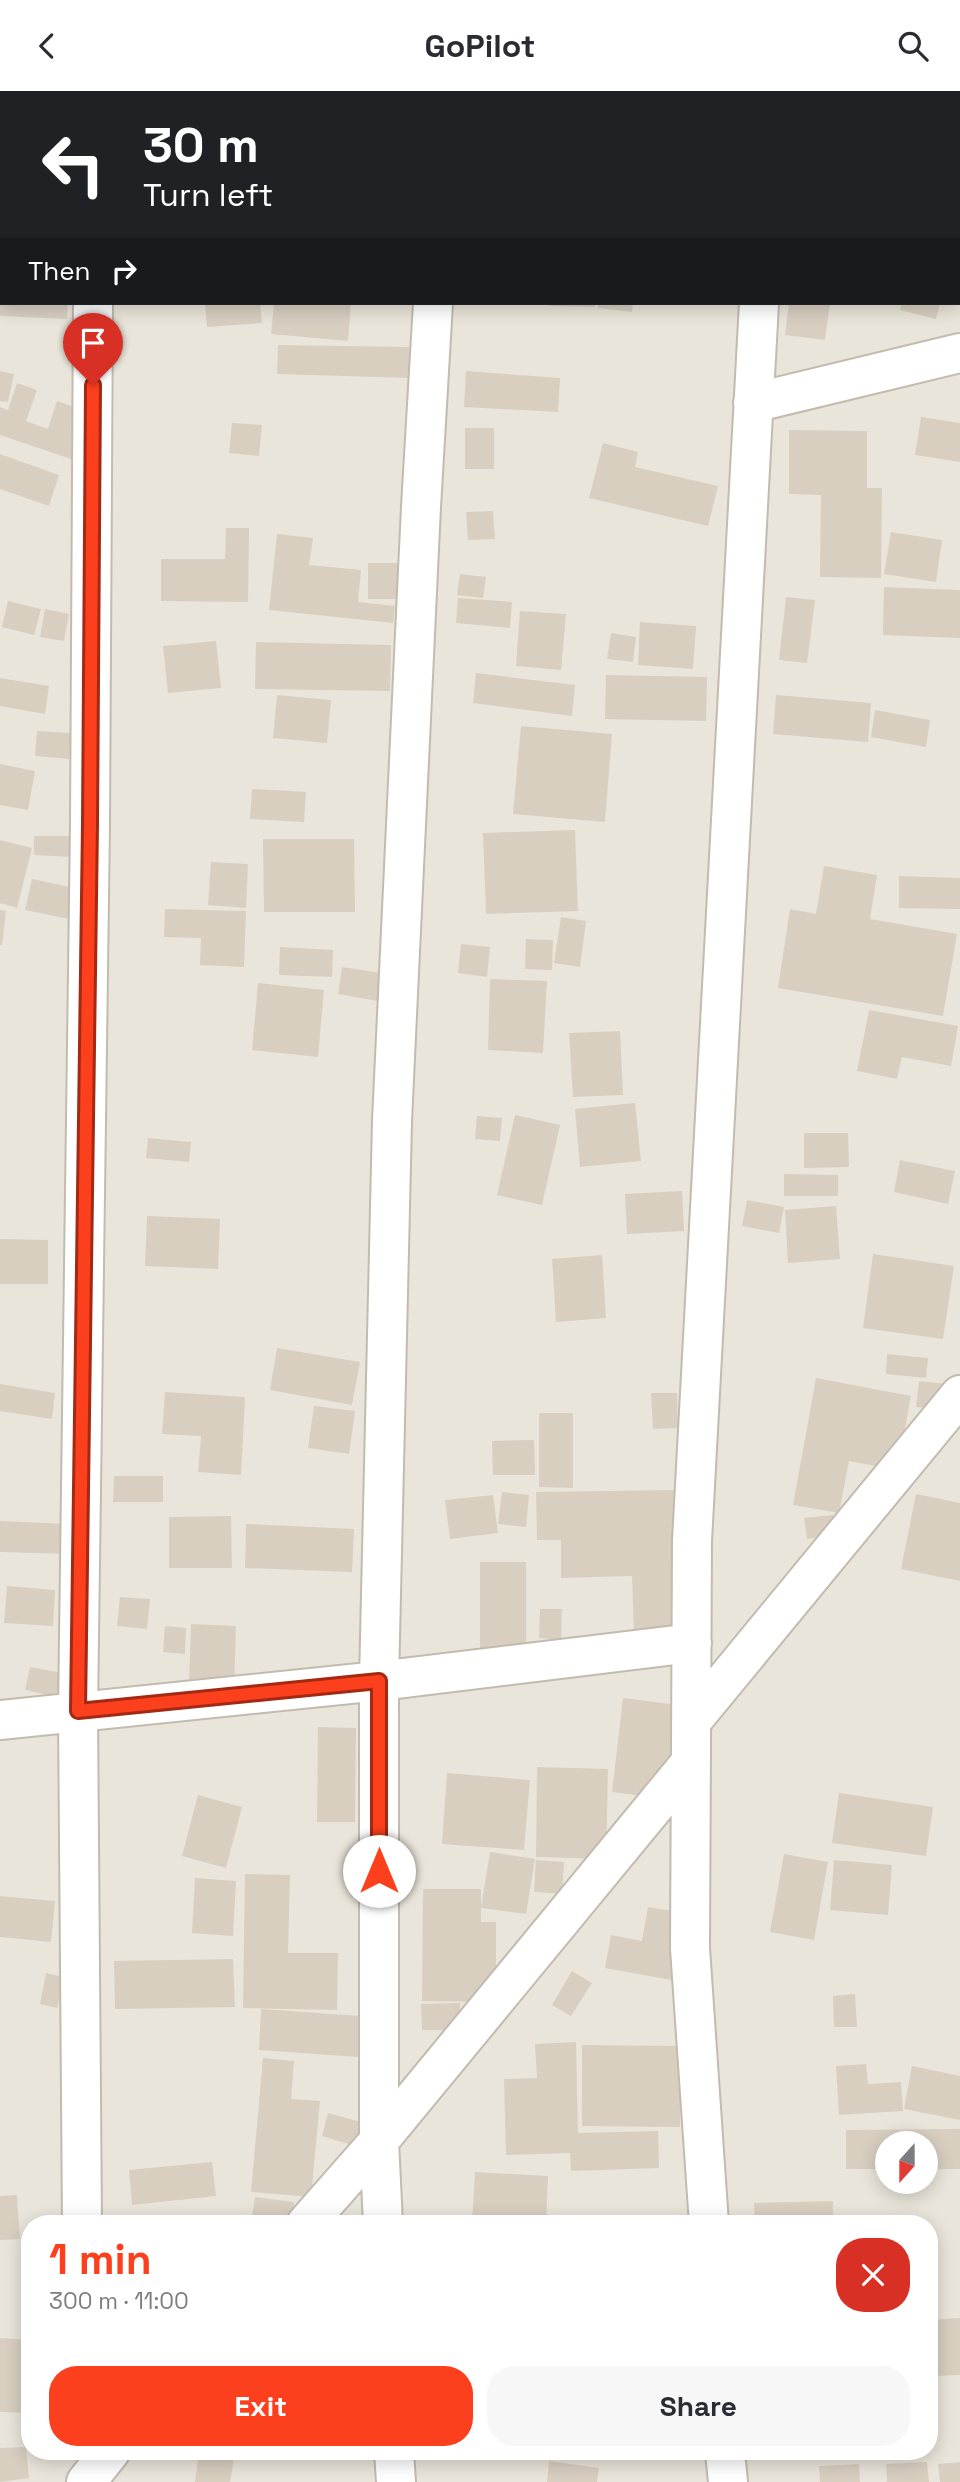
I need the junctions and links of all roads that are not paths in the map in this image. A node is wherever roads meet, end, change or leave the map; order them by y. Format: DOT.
graph roads {
  1 [pos="93,305"];
  2 [pos="433,305"];
  3 [pos="759,305"];
  4 [pos="960,353"];
  5 [pos="753,403"];
  6 [pos="960,1395"];
  7 [pos="692,1643"];
  8 [pos="379,1681"];
  9 [pos="78,1711"];
  10 [pos="0,1720"];
  11 [pos="691,1722"];
  12 [pos="691,1762"];
  13 [pos="379,2141"];
  14 [pos="82,2215"];
  15 [pos="314,2215"];
  16 [pos="383,2215"];
  17 [pos="708,2215"];
  18 [pos="395,2460"];
  19 [pos="727,2460"];
  20 [pos="396,2482"];
  21 [pos="728,2482"];
  1 -- 9 [label="street"];
  2 -- 8 [label="street"];
  3 -- 5 [label="street"];
  4 -- 5 [label="street"];
  5 -- 7 [label="street"];
  6 -- 11 [label="street"];
  7 -- 8 [label="street"];
  7 -- 11 [label="street"];
  8 -- 9 [label="street"];
  8 -- 13 [label="street"];
  9 -- 10 [label="street"];
  9 -- 14 [label="street"];
  11 -- 12 [label="street"];
  12 -- 13 [label="street"];
  12 -- 17 [label="street"];
  13 -- 15 [label="street"];
  13 -- 16 [label="street"];
  18 -- 20 [label="street"];
  19 -- 21 [label="street"];
}
